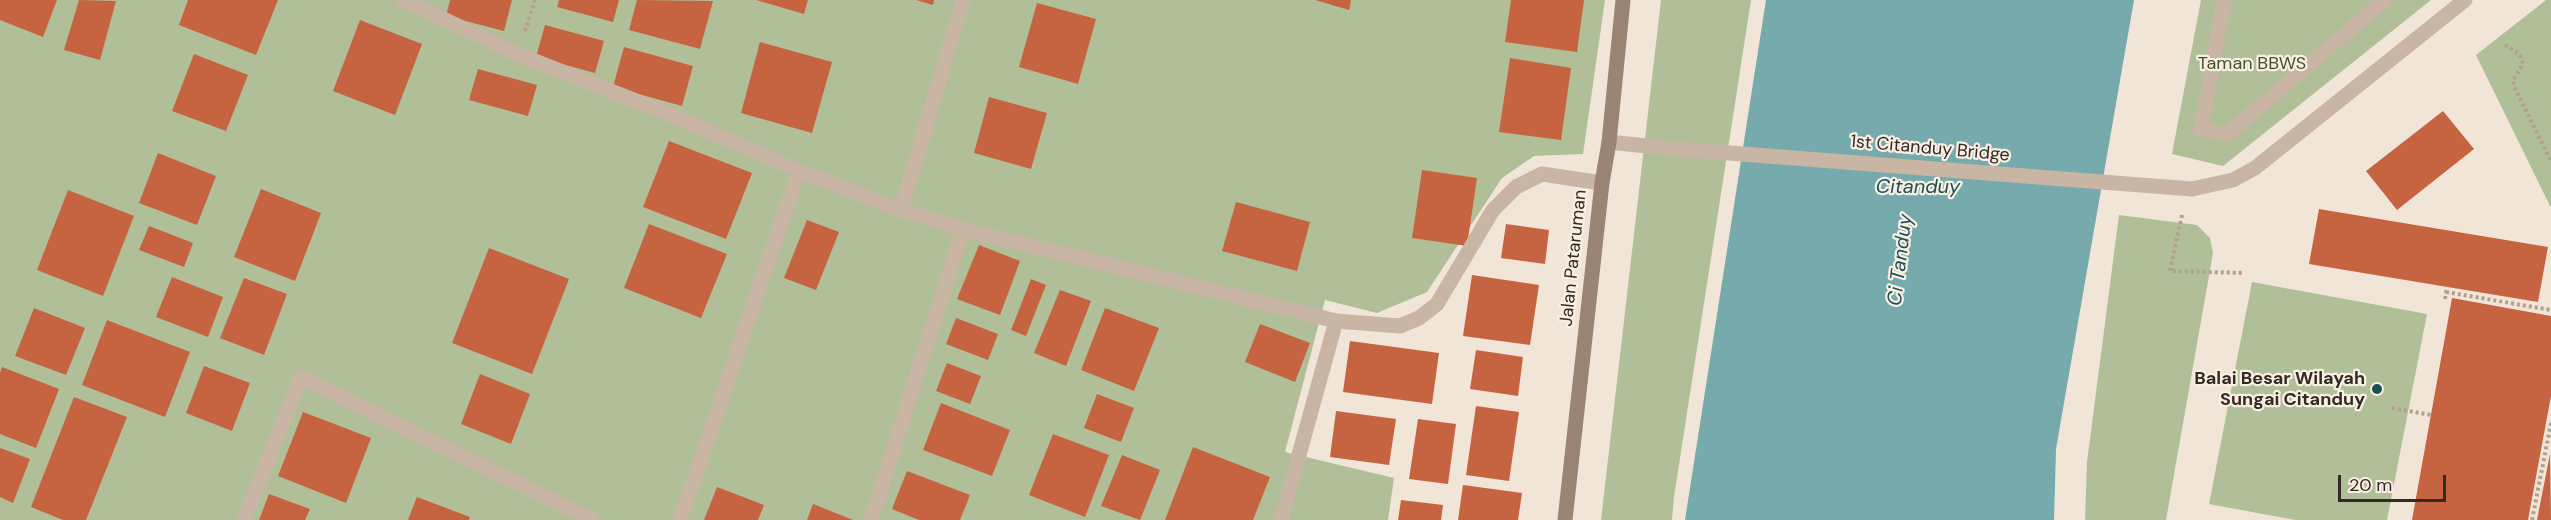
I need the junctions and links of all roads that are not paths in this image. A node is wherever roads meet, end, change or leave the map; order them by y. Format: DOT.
graph roads {
  1 [pos="404,0"];
  2 [pos="963,0"];
  3 [pos="1623,0"];
  4 [pos="2224,0"];
  5 [pos="2385,0"];
  6 [pos="2465,0"];
  7 [pos="1610,142"];
  8 [pos="799,171"];
  9 [pos="1602,183"];
  10 [pos="901,210"];
  11 [pos="963,229"];
  12 [pos="1336,321"];
  13 [pos="243,520"];
  14 [pos="592,520"];
  15 [pos="680,520"];
  16 [pos="871,520"];
  17 [pos="1281,520"];
  18 [pos="1565,520"];
  1 -- 8 [label="street"];
  2 -- 10 [label="street"];
  3 -- 7 [label="street, Jalan Pataruman"];
  4 -- 5 [label="street"];
  6 -- 7 [label="street, 1st Citanduy Bridge, bridge"];
  7 -- 9 [label="street, Jalan Pataruman"];
  8 -- 10 [label="street"];
  8 -- 15 [label="street"];
  9 -- 12 [label="street"];
  9 -- 18 [label="street, Jalan Pataruman"];
  10 -- 11 [label="street"];
  11 -- 12 [label="street"];
  11 -- 16 [label="street"];
  12 -- 17 [label="street"];
  13 -- 14 [label="street"];
}
